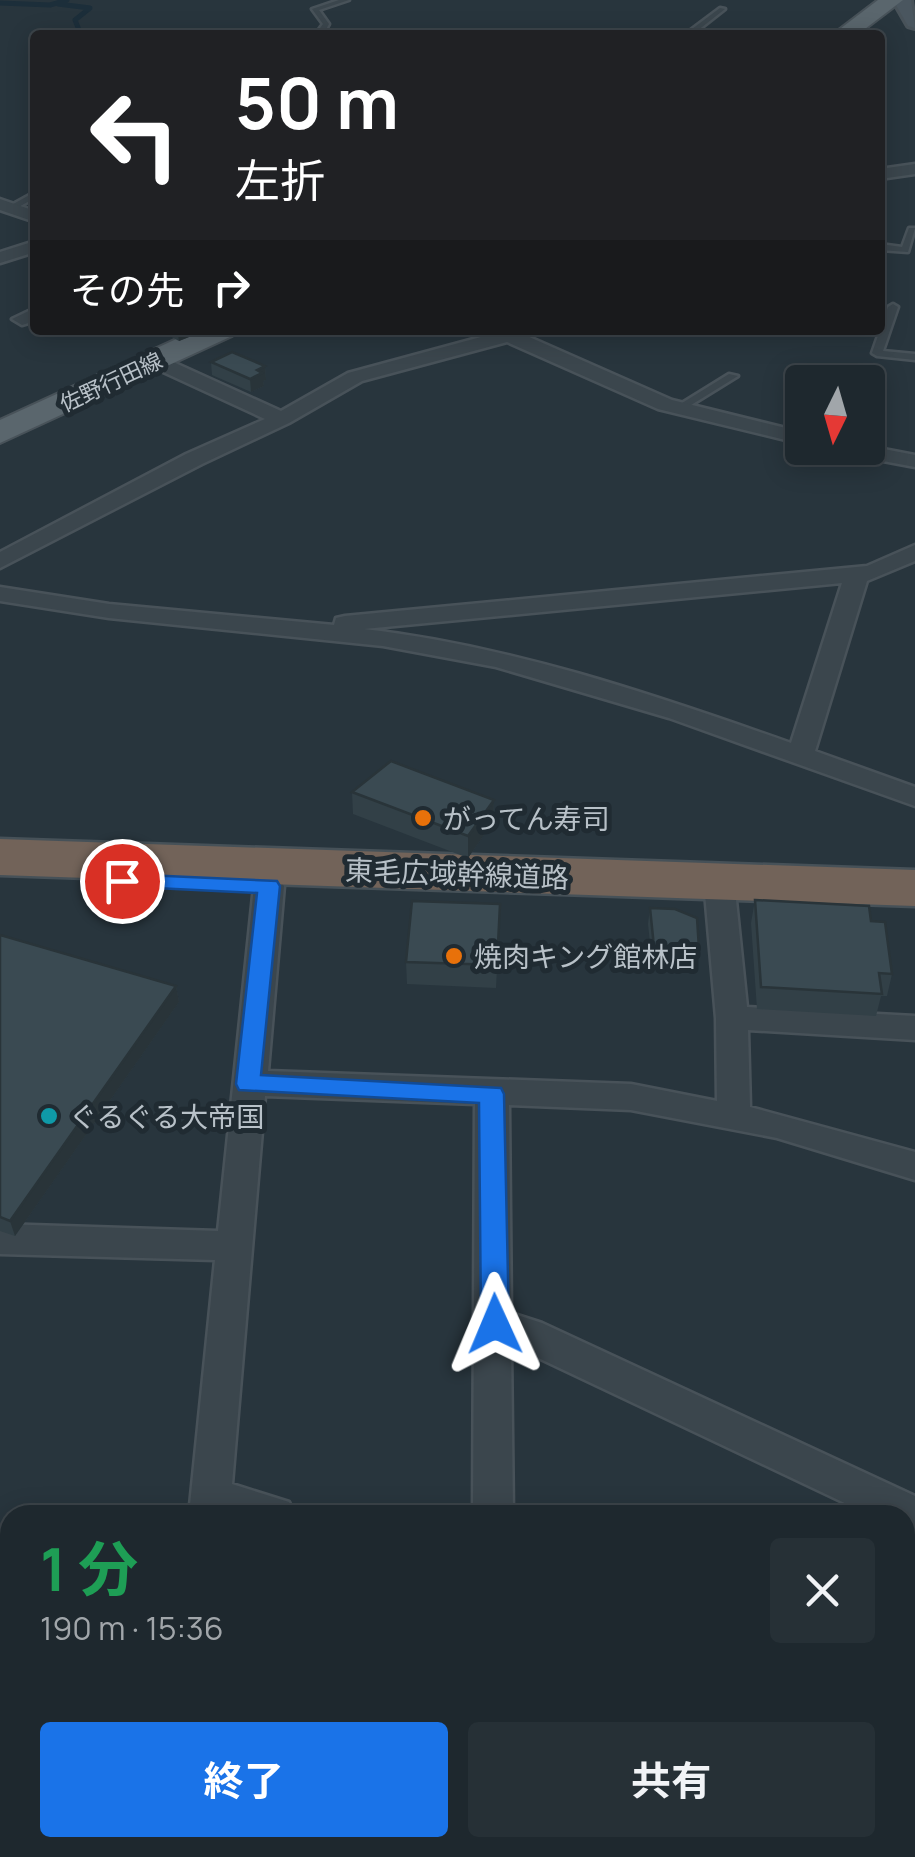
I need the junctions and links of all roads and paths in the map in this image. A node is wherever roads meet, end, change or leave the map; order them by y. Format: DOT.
graph roads {
  1 [pos="346,0"];
  2 [pos="888,1"];
  3 [pos="722,9"];
  4 [pos="915,22"];
  5 [pos="322,30"];
  6 [pos="695,30"];
  7 [pos="850,30"];
  8 [pos="915,169"];
  9 [pos="885,173"];
  10 [pos="30,197"];
  11 [pos="5,206"];
  12 [pos="30,215"];
  13 [pos="912,230"];
  14 [pos="30,248"];
  15 [pos="885,248"];
  16 [pos="0,258"];
  17 [pos="893,307"];
  18 [pos="885,330"];
  19 [pos="210,335"];
  20 [pos="502,335"];
  21 [pos="519,335"];
  22 [pos="883,335"];
  23 [pos="915,358"];
  24 [pos="155,361"];
  25 [pos="733,376"];
  26 [pos="679,408"];
  27 [pos="282,419"];
  28 [pos="0,433"];
  29 [pos="785,434"];
  30 [pos="885,455"];
  31 [pos="915,460"];
  32 [pos="915,552"];
  33 [pos="0,561"];
  34 [pos="857,574"];
  35 [pos="0,594"];
  36 [pos="309,632"];
  37 [pos="800,756"];
  38 [pos="915,797"];
  39 [pos="0,857"];
  40 [pos="0,879"];
  41 [pos="269,886"];
  42 [pos="915,888"];
  43 [pos="720,890"];
  44 [pos="915,905"];
  45 [pos="732,1018"];
  46 [pos="915,1028"];
  47 [pos="248,1084"];
  48 [pos="492,1094"];
  49 [pos="734,1114"];
  50 [pos="915,1166"];
  51 [pos="0,1239"];
  52 [pos="234,1246"];
  53 [pos="495,1324"];
  54 [pos="210,1505"];
  55 [pos="493,1505"];
  56 [pos="892,1505"];
  1 -- 5 [label="lane"];
  2 -- 4 [label="street"];
  2 -- 7 [label="main road"];
  3 -- 6 [label="lane"];
  8 -- 9 [label="street"];
  10 -- 11 [label="lane"];
  11 -- 12 [label="street"];
  13 -- 15 [label="lane"];
  14 -- 16 [label="street"];
  17 -- 18 [label="lane"];
  19 -- 24 [label="main road, 佐野行田線"];
  20 -- 27 [label="street"];
  21 -- 26 [label="street"];
  22 -- 23 [label="lane"];
  24 -- 27 [label="street"];
  24 -- 28 [label="main road, 佐野行田線"];
  25 -- 26 [label="lane"];
  26 -- 29 [label="street"];
  27 -- 33 [label="street"];
  30 -- 31 [label="street"];
  32 -- 34 [label="street"];
  34 -- 36 [label="street"];
  34 -- 37 [label="street"];
  35 -- 36 [label="street"];
  36 -- 37 [label="street"];
  37 -- 38 [label="street"];
  39 -- 43 [label="highway, 東毛広域幹線道路"];
  40 -- 41 [label="highway, 東毛広域幹線道路"];
  41 -- 43 [label="highway, 東毛広域幹線道路"];
  41 -- 47 [label="street"];
  42 -- 43 [label="highway, 東毛広域幹線道路"];
  43 -- 44 [label="highway, 東毛広域幹線道路"];
  43 -- 45 [label="street"];
  45 -- 46 [label="street"];
  45 -- 49 [label="street"];
  47 -- 48 [label="street"];
  47 -- 52 [label="street"];
  48 -- 49 [label="street"];
  48 -- 53 [label="street"];
  49 -- 50 [label="street"];
  51 -- 52 [label="street"];
  52 -- 54 [label="street"];
  53 -- 55 [label="street"];
  53 -- 56 [label="street"];
}
